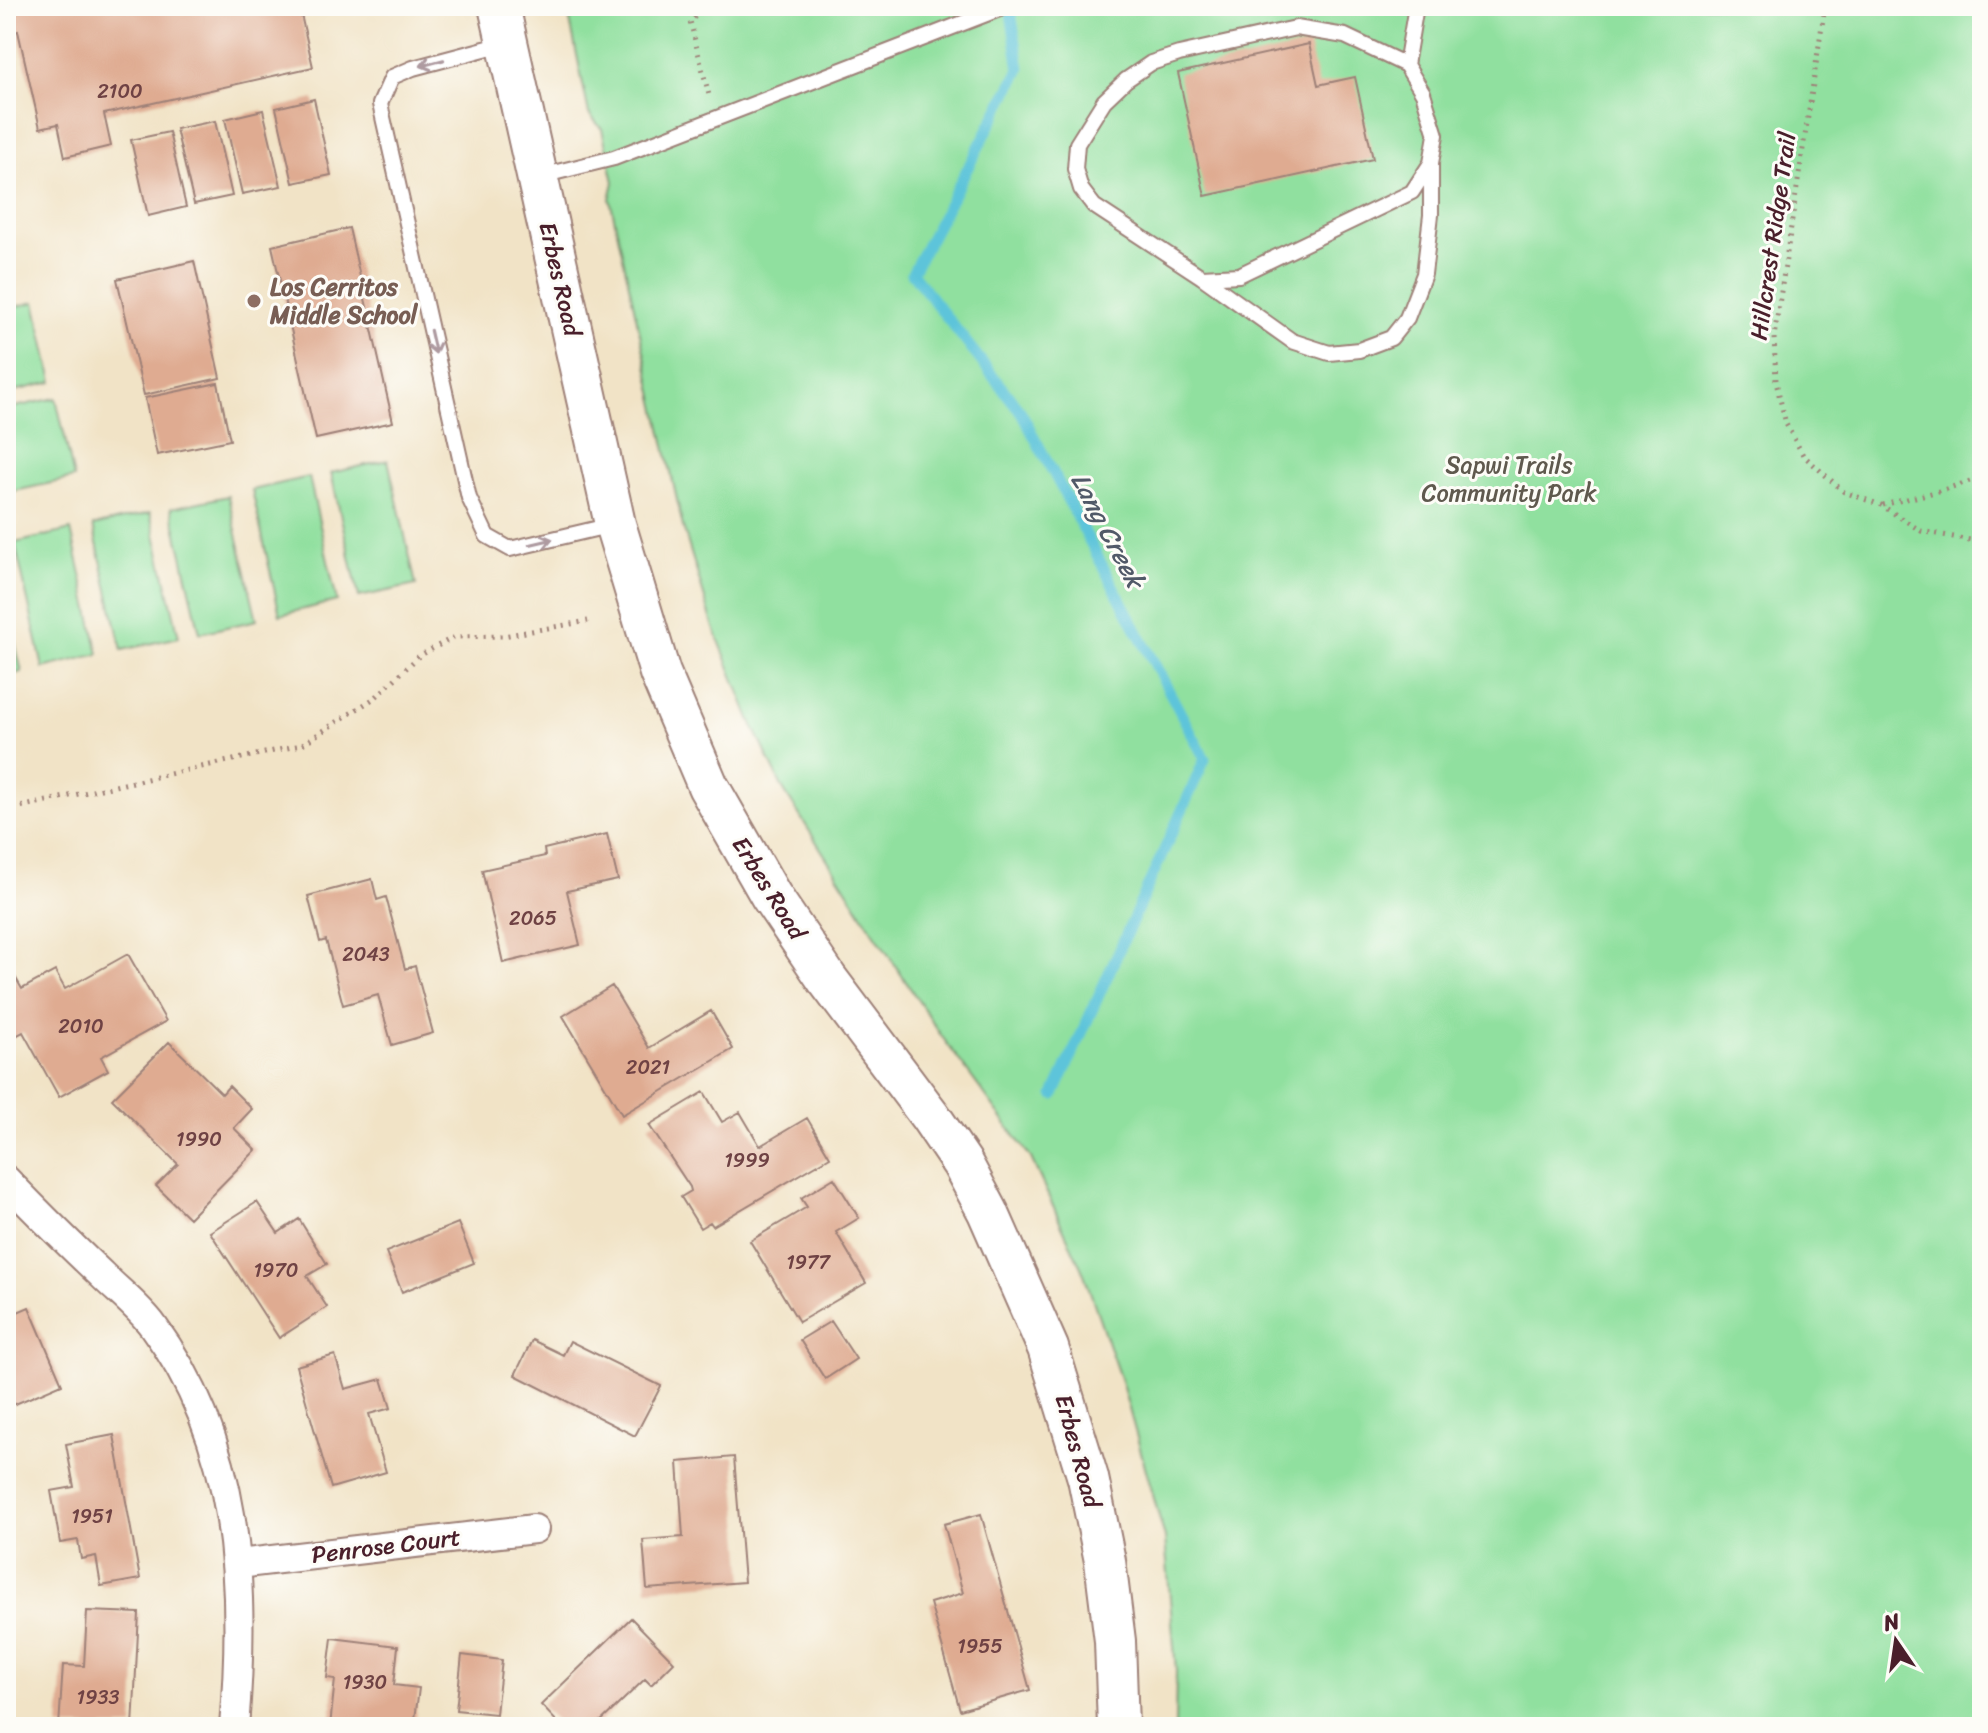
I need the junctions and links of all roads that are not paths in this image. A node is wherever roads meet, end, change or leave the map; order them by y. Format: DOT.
graph roads {
  1 [pos="1007,6"];
  2 [pos="1416,6"];
  3 [pos="503,25"];
  4 [pos="1406,65"];
  5 [pos="1431,163"];
  6 [pos="537,177"];
  7 [pos="1202,277"];
  8 [pos="615,524"];
  9 [pos="6,1180"];
  10 [pos="534,1529"];
  11 [pos="238,1564"];
  12 [pos="234,1727"];
  13 [pos="1118,1727"];
  1 -- 6 [label="lane"];
  2 -- 4 [label="lane"];
  3 -- 6 [label="main road, Erbes Road"];
  3 -- 8 [label="lane, one-way"];
  4 -- 5 [label="lane"];
  4 -- 7 [label="lane"];
  5 -- 7 [label="lane"];
  5 -- 7 [label="lane"];
  6 -- 8 [label="main road, Erbes Road"];
  8 -- 13 [label="main road, Erbes Road"];
  9 -- 11 [label="street"];
  10 -- 11 [label="street, Penrose Court"];
  11 -- 12 [label="street"];
}
